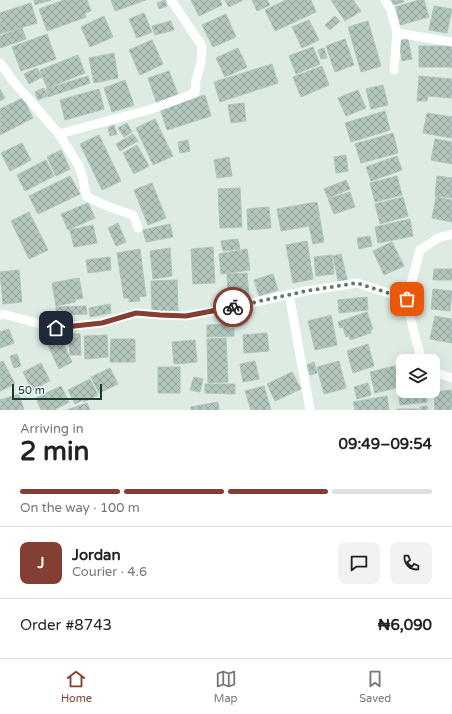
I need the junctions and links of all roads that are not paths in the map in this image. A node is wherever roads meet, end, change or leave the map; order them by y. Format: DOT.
graph roads {
  1 [pos="172,0"];
  2 [pos="385,0"];
  3 [pos="397,33"];
  4 [pos="452,42"];
  5 [pos="0,62"];
  6 [pos="394,70"];
  7 [pos="59,134"];
  8 [pos="138,228"];
  9 [pos="452,234"];
  10 [pos="289,294"];
  11 [pos="407,299"];
  12 [pos="0,315"];
  13 [pos="420,354"];
  14 [pos="440,374"];
  15 [pos="452,378"];
  16 [pos="310,410"];
  1 -- 7 [label="street"];
  2 -- 3 [label="street"];
  3 -- 4 [label="street"];
  3 -- 6 [label="street"];
  5 -- 7 [label="street"];
  7 -- 8 [label="street"];
  9 -- 11 [label="street"];
  10 -- 11 [label="street"];
  10 -- 12 [label="street"];
  10 -- 16 [label="street"];
  11 -- 13 [label="street"];
  14 -- 15 [label="street"];
}
